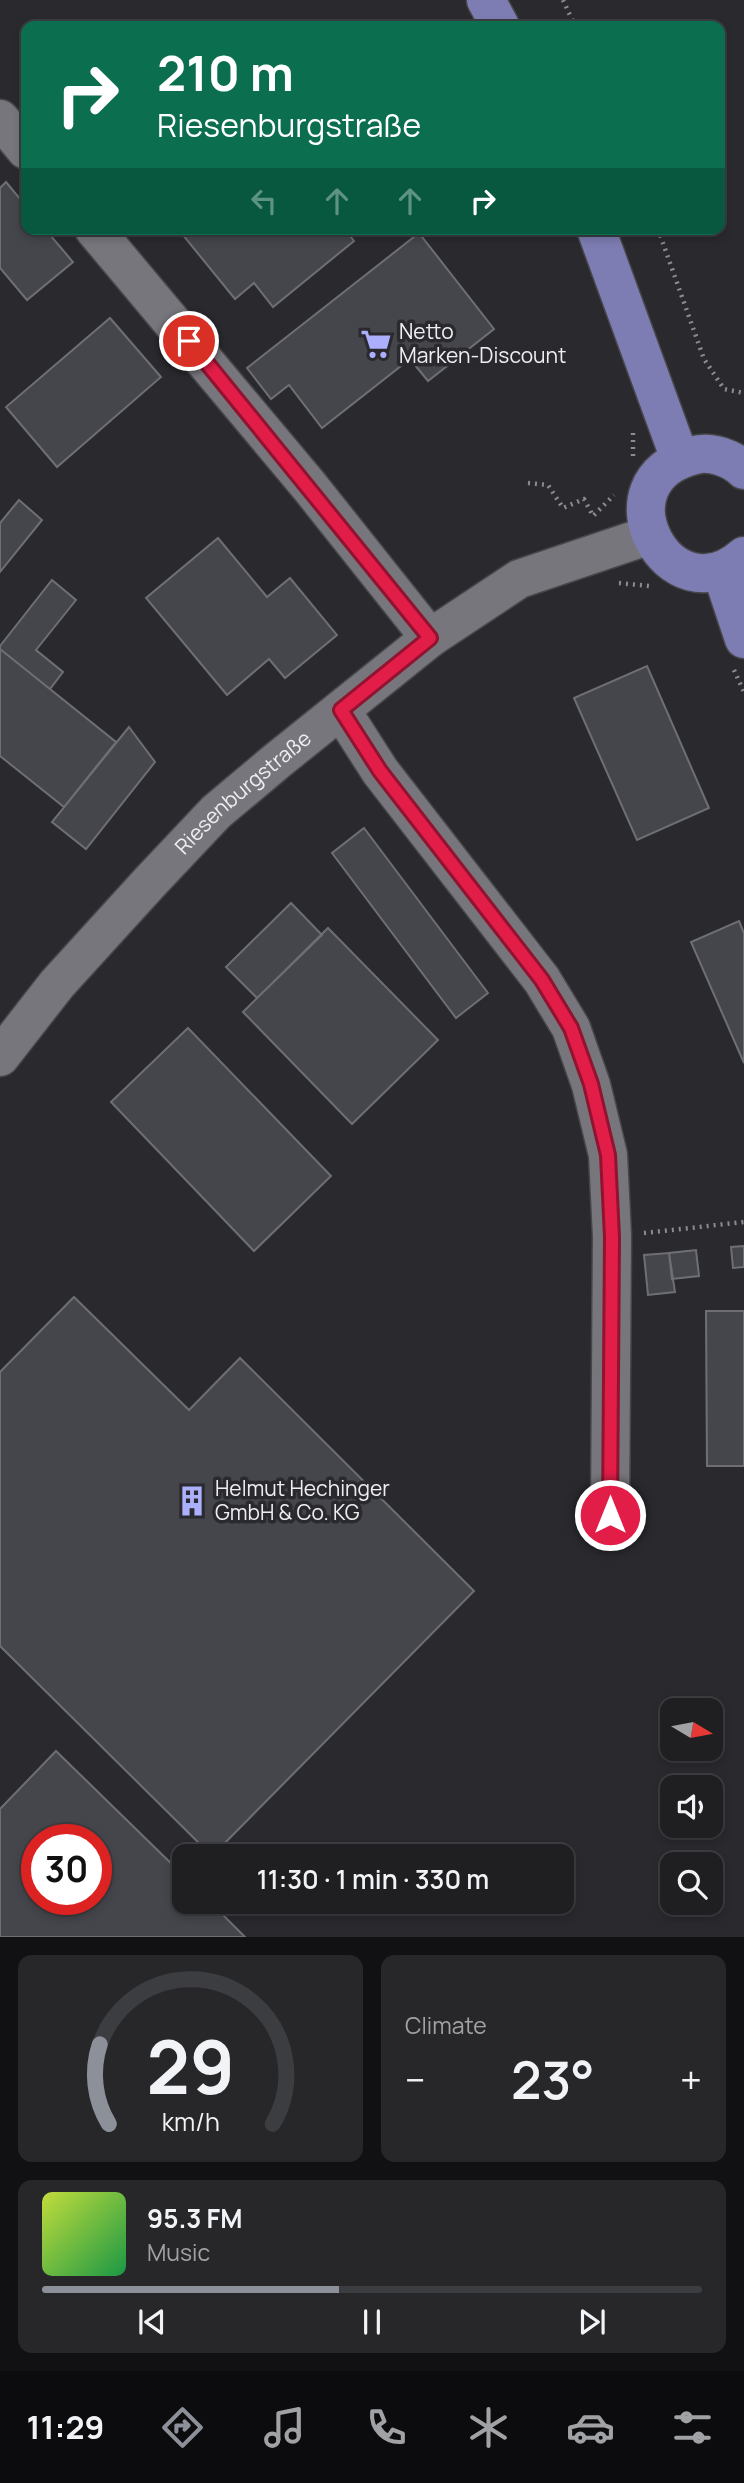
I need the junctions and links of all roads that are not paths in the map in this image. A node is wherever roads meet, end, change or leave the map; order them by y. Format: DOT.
graph roads {
  1 [pos="486,0"];
  2 [pos="497,21"];
  3 [pos="0,119"];
  4 [pos="21,144"];
  5 [pos="99,235"];
  6 [pos="598,235"];
  7 [pos="680,459"];
  8 [pos="744,470"];
  9 [pos="649,535"];
  10 [pos="733,563"];
  11 [pos="430,638"];
  12 [pos="744,639"];
  13 [pos="341,710"];
  14 [pos="0,1057"];
  15 [pos="610,1515"];
  1 -- 2 [label="main road"];
  3 -- 4 [label="street"];
  5 -- 11 [label="street"];
  6 -- 7 [label="main road"];
  7 -- 8 [label="main road"];
  7 -- 9 [label="main road"];
  9 -- 10 [label="main road"];
  9 -- 11 [label="street, Riesenburgstraße"];
  10 -- 12 [label="main road"];
  11 -- 13 [label="street, Riesenburgstraße"];
  13 -- 14 [label="street, Riesenburgstraße"];
  13 -- 15 [label="street"];
}
